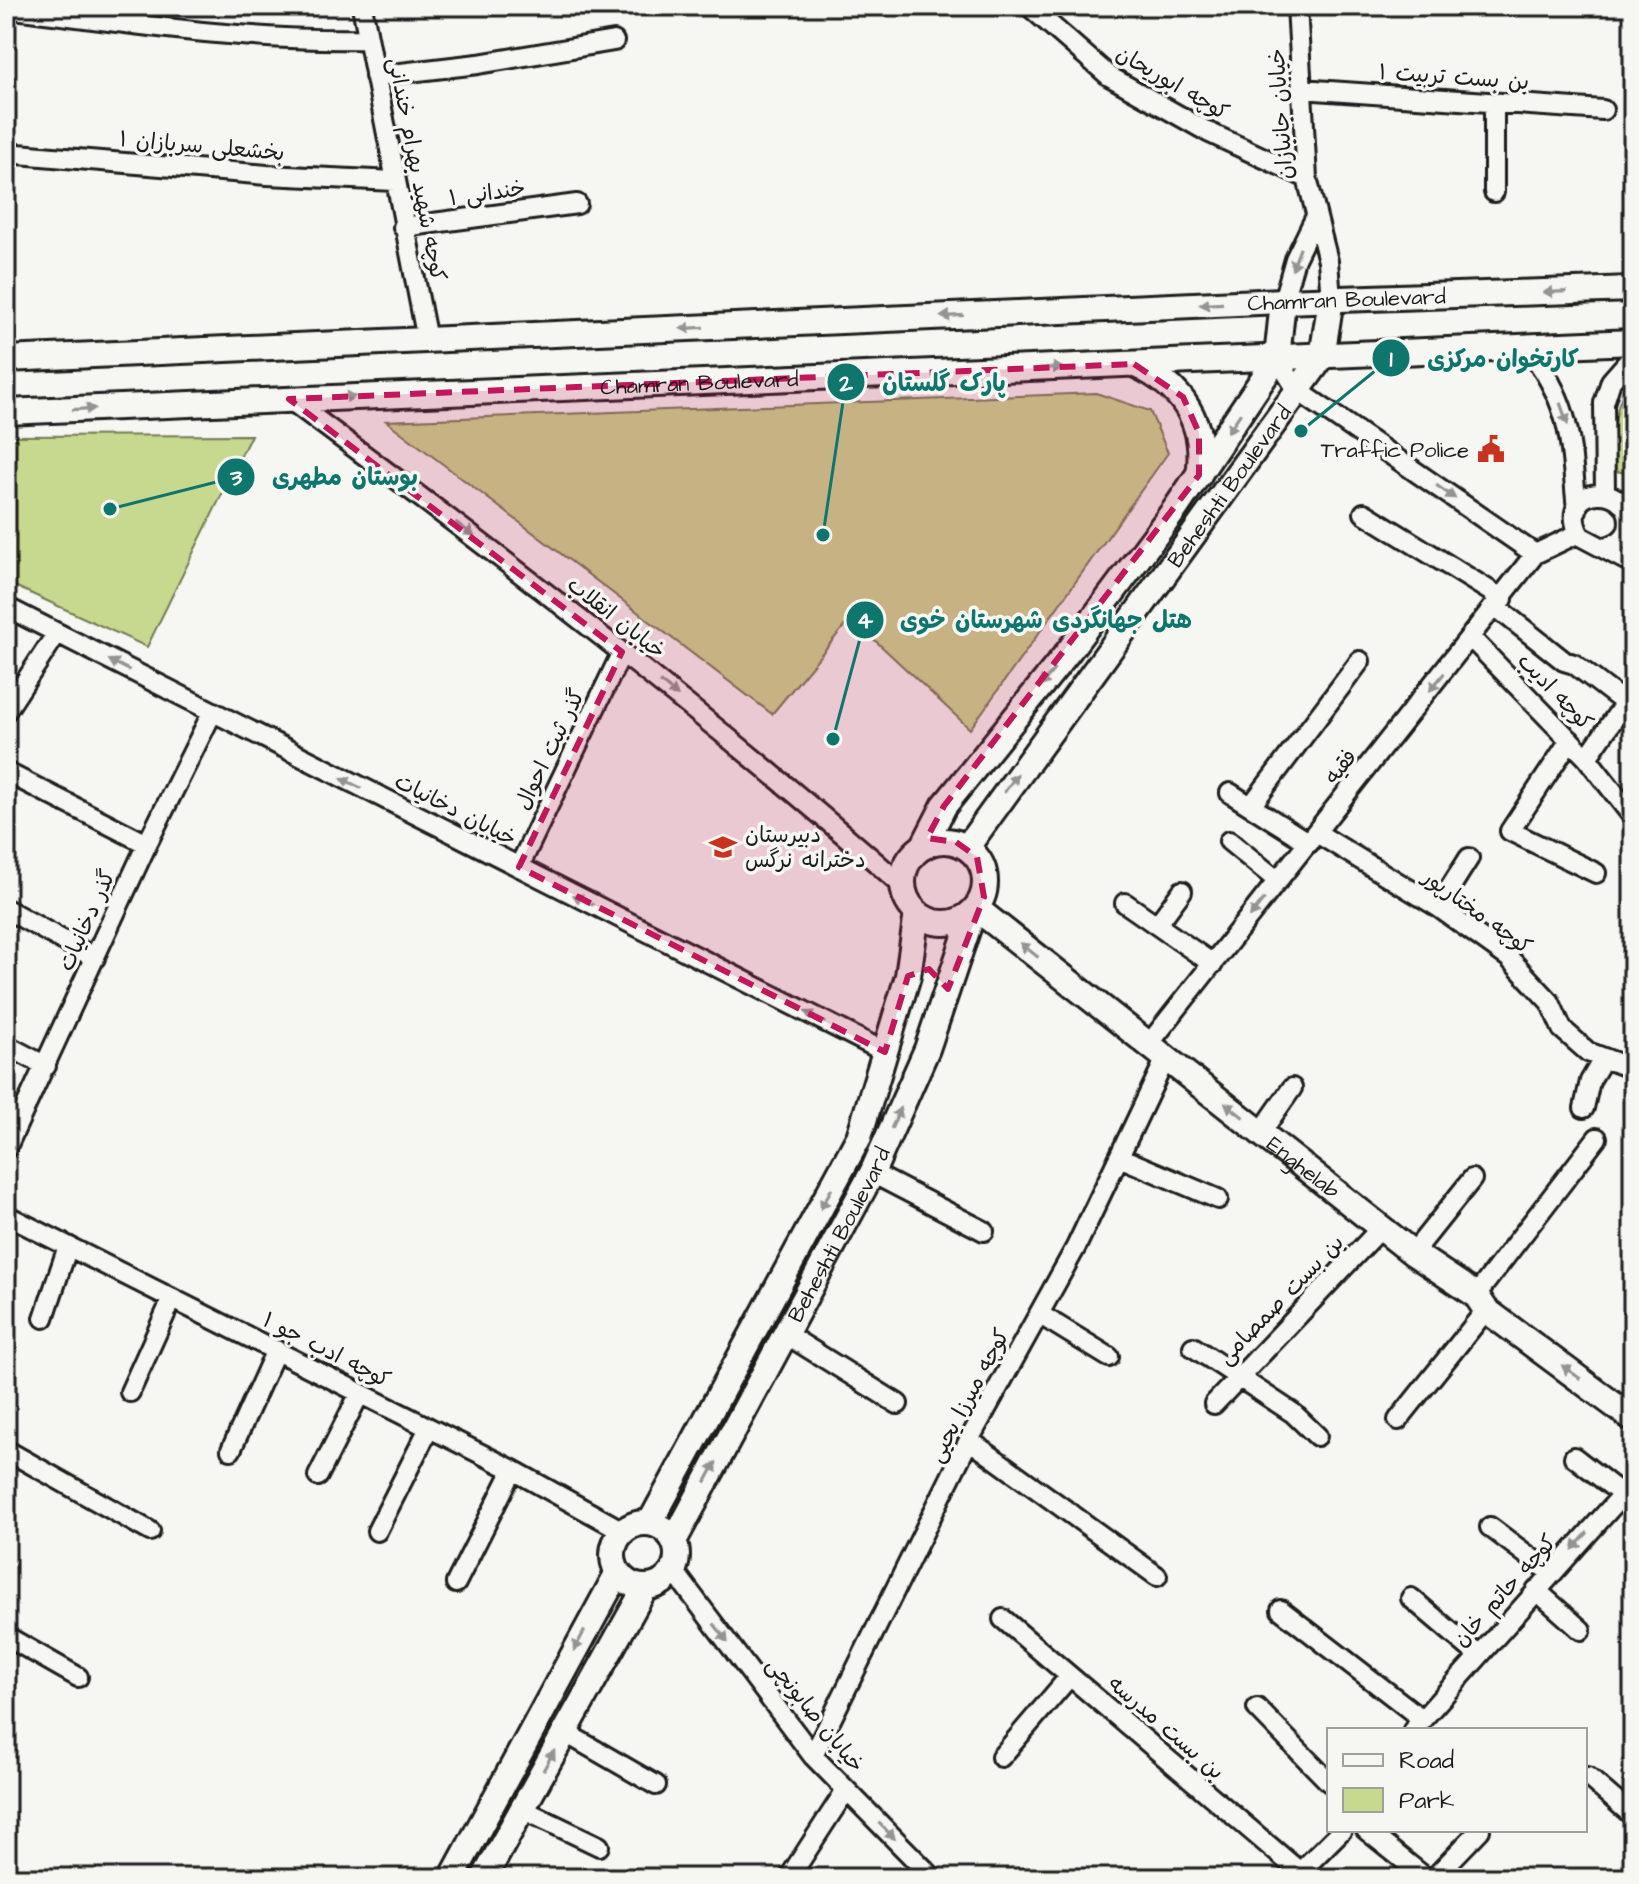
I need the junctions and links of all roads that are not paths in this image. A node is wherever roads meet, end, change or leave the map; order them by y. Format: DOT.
graph roads {
  1 [pos="362,6"];
  2 [pos="1029,6"];
  3 [pos="1297,6"];
  4 [pos="6,8"];
  5 [pos="368,39"];
  6 [pos="614,41"];
  7 [pos="375,76"];
  8 [pos="1301,89"];
  9 [pos="1494,103"];
  10 [pos="1603,110"];
  11 [pos="6,153"];
  12 [pos="1307,178"];
  13 [pos="395,181"];
  14 [pos="1494,192"];
  15 [pos="577,204"];
  16 [pos="1315,218"];
  17 [pos="403,227"];
  18 [pos="1633,289"];
  19 [pos="1331,299"];
  20 [pos="1283,301"];
  21 [pos="427,340"];
  22 [pos="1633,342"];
  23 [pos="1526,346"];
  24 [pos="1633,356"];
  25 [pos="1322,357"];
  26 [pos="1277,358"];
  27 [pos="6,359"];
  28 [pos="1134,364"];
  29 [pos="1297,390"];
  30 [pos="289,399"];
  31 [pos="6,412"];
  32 [pos="1199,475"];
  33 [pos="1605,493"];
  34 [pos="1630,505"];
  35 [pos="1577,510"];
  36 [pos="1364,513"];
  37 [pos="1579,533"];
  38 [pos="1605,547"];
  39 [pos="1535,554"];
  40 [pos="1633,564"];
  41 [pos="1500,603"];
  42 [pos="6,607"];
  43 [pos="57,633"];
  44 [pos="1472,639"];
  45 [pos="622,652"];
  46 [pos="1360,661"];
  47 [pos="1629,706"];
  48 [pos="6,711"];
  49 [pos="212,713"];
  50 [pos="1570,740"];
  51 [pos="1587,758"];
  52 [pos="6,772"];
  53 [pos="1230,793"];
  54 [pos="1251,806"];
  55 [pos="1633,817"];
  56 [pos="1313,838"];
  57 [pos="1229,841"];
  58 [pos="147,844"];
  59 [pos="923,847"];
  60 [pos="967,847"];
  61 [pos="1469,858"];
  62 [pos="519,867"];
  63 [pos="1596,873"];
  64 [pos="1278,881"];
  65 [pos="903,886"];
  66 [pos="1182,891"];
  67 [pos="1125,903"];
  68 [pos="1438,907"];
  69 [pos="6,909"];
  70 [pos="975,911"];
  71 [pos="917,913"];
  72 [pos="1157,925"];
  73 [pos="95,958"];
  74 [pos="1213,964"];
  75 [pos="908,976"];
  76 [pos="948,989"];
  77 [pos="6,1045"];
  78 [pos="1158,1051"];
  79 [pos="885,1052"];
  80 [pos="1603,1059"];
  81 [pos="46,1066"];
  82 [pos="1633,1069"];
  83 [pos="1292,1088"];
  84 [pos="14,1106"];
  85 [pos="1584,1108"];
  86 [pos="1262,1131"];
  87 [pos="1597,1138"];
  88 [pos="6,1149"];
  89 [pos="1119,1157"];
  90 [pos="872,1173"];
  91 [pos="1472,1179"];
  92 [pos="1218,1199"];
  93 [pos="6,1215"];
  94 [pos="1382,1227"];
  95 [pos="984,1231"];
  96 [pos="68,1246"];
  97 [pos="1413,1253"];
  98 [pos="172,1299"];
  99 [pos="1481,1303"];
  100 [pos="1039,1314"];
  101 [pos="44,1318"];
  102 [pos="784,1333"];
  103 [pos="1193,1347"];
  104 [pos="276,1350"];
  105 [pos="1109,1357"];
  106 [pos="1239,1377"];
  107 [pos="130,1392"];
  108 [pos="360,1393"];
  109 [pos="898,1404"];
  110 [pos="1214,1404"];
  111 [pos="1633,1419"];
  112 [pos="1398,1420"];
  113 [pos="429,1428"];
  114 [pos="1317,1436"];
  115 [pos="969,1440"];
  116 [pos="6,1450"];
  117 [pos="231,1450"];
  118 [pos="1574,1457"];
  119 [pos="513,1470"];
  120 [pos="318,1476"];
  121 [pos="1628,1489"];
  122 [pos="650,1523"];
  123 [pos="1490,1527"];
  124 [pos="150,1531"];
  125 [pos="377,1531"];
  126 [pos="623,1531"];
  127 [pos="674,1541"];
  128 [pos="674,1571"];
  129 [pos="1551,1573"];
  130 [pos="617,1574"];
  131 [pos="1157,1576"];
  132 [pos="456,1583"];
  133 [pos="645,1588"];
  134 [pos="1536,1590"];
  135 [pos="1411,1598"];
  136 [pos="1281,1610"];
  137 [pos="1003,1619"];
  138 [pos="1581,1630"];
  139 [pos="6,1636"];
  140 [pos="1478,1655"];
  141 [pos="1070,1676"];
  142 [pos="78,1677"];
  143 [pos="1257,1708"];
  144 [pos="1418,1725"];
  145 [pos="564,1732"];
  146 [pos="813,1756"];
  147 [pos="1001,1757"];
  148 [pos="1588,1777"];
  149 [pos="1327,1780"];
  150 [pos="656,1785"];
  151 [pos="846,1790"];
  152 [pos="522,1809"];
  153 [pos="1633,1816"];
  154 [pos="1340,1832"];
  155 [pos="1368,1832"];
  156 [pos="1478,1832"];
  157 [pos="599,1846"];
  158 [pos="1297,1875"];
  159 [pos="928,1876"];
  160 [pos="452,1878"];
  161 [pos="484,1878"];
  162 [pos="789,1878"];
  163 [pos="1426,1878"];
  164 [pos="1434,1878"];
  1 -- 5 [label="street, کوچه شهید بهرام خندانی"];
  2 -- 12 [label="street, کوچه ابوریحان"];
  3 -- 8 [label="street, خیابان جانبازان"];
  4 -- 5 [label="street"];
  5 -- 7 [label="street, کوچه شهید بهرام خندانی"];
  6 -- 7 [label="street"];
  7 -- 13 [label="street, کوچه شهید بهرام خندانی"];
  8 -- 9 [label="street, بن بست تربیت ۱"];
  8 -- 12 [label="street, خیابان جانبازان"];
  9 -- 10 [label="street, بن بست تربیت ۱"];
  9 -- 14 [label="street"];
  11 -- 13 [label="street, بخشعلی سربازان ۱"];
  12 -- 16 [label="street, خیابان جانبازان"];
  13 -- 17 [label="street, کوچه شهید بهرام خندانی"];
  15 -- 17 [label="street, خندانی ۱"];
  16 -- 19 [label="street, خیابان جانبازان"];
  16 -- 20 [label="street, one-way"];
  17 -- 21 [label="street, کوچه شهید بهرام خندانی"];
  18 -- 19 [label="main road, Chamran Boulevard, one-way"];
  19 -- 20 [label="main road, Chamran Boulevard"];
  19 -- 25 [label="main road"];
  20 -- 21 [label="main road, Chamran Boulevard, one-way"];
  20 -- 26 [label="main road"];
  21 -- 27 [label="main road, Chamran Boulevard"];
  22 -- 23 [label="main road, Chamran Boulevard"];
  23 -- 25 [label="main road, Chamran Boulevard"];
  23 -- 35 [label="street, one-way"];
  24 -- 33 [label="street"];
  25 -- 26 [label="main road, Chamran Boulevard"];
  25 -- 29 [label="main road, Beheshti Boulevard"];
  26 -- 28 [label="main road, Chamran Boulevard"];
  26 -- 29 [label="street"];
  26 -- 32 [label="main road, Beheshti Boulevard, one-way"];
  30 -- 28 [label="main road, Chamran Boulevard, one-way"];
  28 -- 32 [label="main road"];
  29 -- 39 [label="street, one-way"];
  60 -- 29 [label="main road, Beheshti Boulevard, one-way"];
  31 -- 30 [label="main road, Chamran Boulevard, one-way"];
  30 -- 45 [label="street, خیابان انقلاب, one-way"];
  32 -- 59 [label="main road, Beheshti Boulevard, one-way"];
  33 -- 34 [label="street"];
  33 -- 35 [label="street"];
  34 -- 38 [label="street"];
  35 -- 37 [label="street"];
  36 -- 41 [label="street"];
  37 -- 38 [label="street"];
  37 -- 39 [label="street, فقیه"];
  38 -- 40 [label="street"];
  39 -- 41 [label="street, فقیه"];
  41 -- 44 [label="street, فقیه"];
  41 -- 47 [label="street"];
  42 -- 43 [label="street, خیابان دخانیات"];
  43 -- 48 [label="street"];
  49 -- 43 [label="street, خیابان دخانیات, one-way"];
  44 -- 50 [label="street, کوچه ادیب"];
  44 -- 56 [label="street, فقیه, one-way"];
  45 -- 62 [label="street, گذر ثبت احوال"];
  45 -- 65 [label="street, خیابان انقلاب, one-way"];
  46 -- 54 [label="street"];
  47 -- 51 [label="street"];
  49 -- 58 [label="street, گذر دخانیات"];
  62 -- 49 [label="street, خیابان دخانیات, one-way"];
  50 -- 51 [label="street, کوچه ادیب"];
  50 -- 63 [label="street"];
  51 -- 55 [label="street, کوچه ادیب"];
  52 -- 58 [label="street"];
  53 -- 54 [label="street, کوچه مختارپور"];
  54 -- 56 [label="street, کوچه مختارپور"];
  56 -- 64 [label="street, فقیه"];
  56 -- 68 [label="street, کوچه مختارپور"];
  57 -- 64 [label="street"];
  58 -- 73 [label="street, گذر دخانیات"];
  59 -- 60 [label="main road"];
  59 -- 65 [label="main road"];
  60 -- 70 [label="main road"];
  61 -- 68 [label="street"];
  79 -- 62 [label="street, خیابان دخانیات, one-way"];
  64 -- 74 [label="street, فقیه, one-way"];
  65 -- 71 [label="main road"];
  66 -- 72 [label="street"];
  67 -- 72 [label="street"];
  68 -- 80 [label="street, کوچه مختارپور"];
  69 -- 73 [label="street"];
  70 -- 71 [label="main road"];
  70 -- 76 [label="main road, Beheshti Boulevard"];
  78 -- 70 [label="main road, Enghelab, one-way"];
  71 -- 75 [label="main road, Beheshti Boulevard"];
  72 -- 74 [label="street"];
  73 -- 81 [label="street, گذر دخانیات"];
  74 -- 78 [label="street, فقیه"];
  75 -- 76 [label="main road"];
  75 -- 79 [label="main road, Beheshti Boulevard"];
  90 -- 76 [label="main road, Beheshti Boulevard, one-way"];
  77 -- 81 [label="street"];
  86 -- 78 [label="main road, Enghelab, one-way"];
  78 -- 89 [label="street, کوچه میرزا یحیی"];
  79 -- 122 [label="main road, Beheshti Boulevard, one-way"];
  80 -- 82 [label="street, کوچه مختارپور"];
  80 -- 85 [label="street"];
  81 -- 84 [label="street, گذر دخانیات"];
  83 -- 86 [label="street"];
  84 -- 88 [label="street, گذر دخانیات"];
  86 -- 94 [label="main road, Enghelab"];
  87 -- 99 [label="street"];
  89 -- 92 [label="street"];
  89 -- 100 [label="street, کوچه میرزا یحیی"];
  90 -- 95 [label="street"];
  90 -- 102 [label="main road, Beheshti Boulevard"];
  91 -- 97 [label="street"];
  93 -- 96 [label="street, کوچه ادب جو ۱"];
  94 -- 97 [label="main road, Enghelab"];
  94 -- 106 [label="street, بن بست صمصامی"];
  96 -- 98 [label="street, کوچه ادب جو ۱"];
  96 -- 101 [label="street"];
  97 -- 99 [label="main road, Enghelab"];
  98 -- 104 [label="street, کوچه ادب جو ۱"];
  98 -- 107 [label="street"];
  111 -- 99 [label="main road, Enghelab, one-way"];
  99 -- 112 [label="street"];
  100 -- 105 [label="street"];
  100 -- 115 [label="street, کوچه میرزا یحیی"];
  102 -- 109 [label="street"];
  127 -- 102 [label="main road, Beheshti Boulevard, one-way"];
  103 -- 106 [label="street"];
  104 -- 108 [label="street, کوچه ادب جو ۱"];
  104 -- 117 [label="street"];
  106 -- 110 [label="street, بن بست صمصامی"];
  106 -- 114 [label="street"];
  108 -- 113 [label="street, کوچه ادب جو ۱"];
  108 -- 120 [label="street"];
  113 -- 119 [label="street, کوچه ادب جو ۱"];
  113 -- 125 [label="street"];
  115 -- 131 [label="street"];
  115 -- 146 [label="street, کوچه میرزا یحیی"];
  116 -- 124 [label="street"];
  118 -- 121 [label="street"];
  119 -- 126 [label="street, کوچه ادب جو ۱"];
  119 -- 132 [label="street"];
  121 -- 129 [label="street, کوچه حاتم خان, one-way"];
  122 -- 126 [label="main road"];
  122 -- 127 [label="main road"];
  123 -- 129 [label="street"];
  126 -- 130 [label="main road"];
  127 -- 128 [label="main road"];
  128 -- 133 [label="main road"];
  128 -- 146 [label="street, خیابان صابونچی, one-way"];
  129 -- 134 [label="street, کوچه حاتم خان"];
  130 -- 133 [label="main road"];
  130 -- 160 [label="main road, one-way"];
  133 -- 145 [label="main road"];
  134 -- 138 [label="street"];
  134 -- 140 [label="street, کوچه حاتم خان"];
  135 -- 140 [label="street"];
  136 -- 144 [label="street"];
  137 -- 141 [label="street, بن بست مدرسه"];
  139 -- 142 [label="street"];
  140 -- 144 [label="street, کوچه حاتم خان"];
  141 -- 147 [label="street"];
  141 -- 158 [label="street, بن بست مدرسه"];
  143 -- 149 [label="street"];
  145 -- 150 [label="street"];
  152 -- 145 [label="main road, one-way"];
  146 -- 151 [label="street, خیابان صابونچی"];
  148 -- 153 [label="street"];
  151 -- 159 [label="street, خیابان صابونچی, one-way"];
  151 -- 162 [label="street"];
  152 -- 157 [label="street"];
  152 -- 161 [label="main road"];
  154 -- 158 [label="street"];
  155 -- 163 [label="street"];
  156 -- 164 [label="street"];
}
